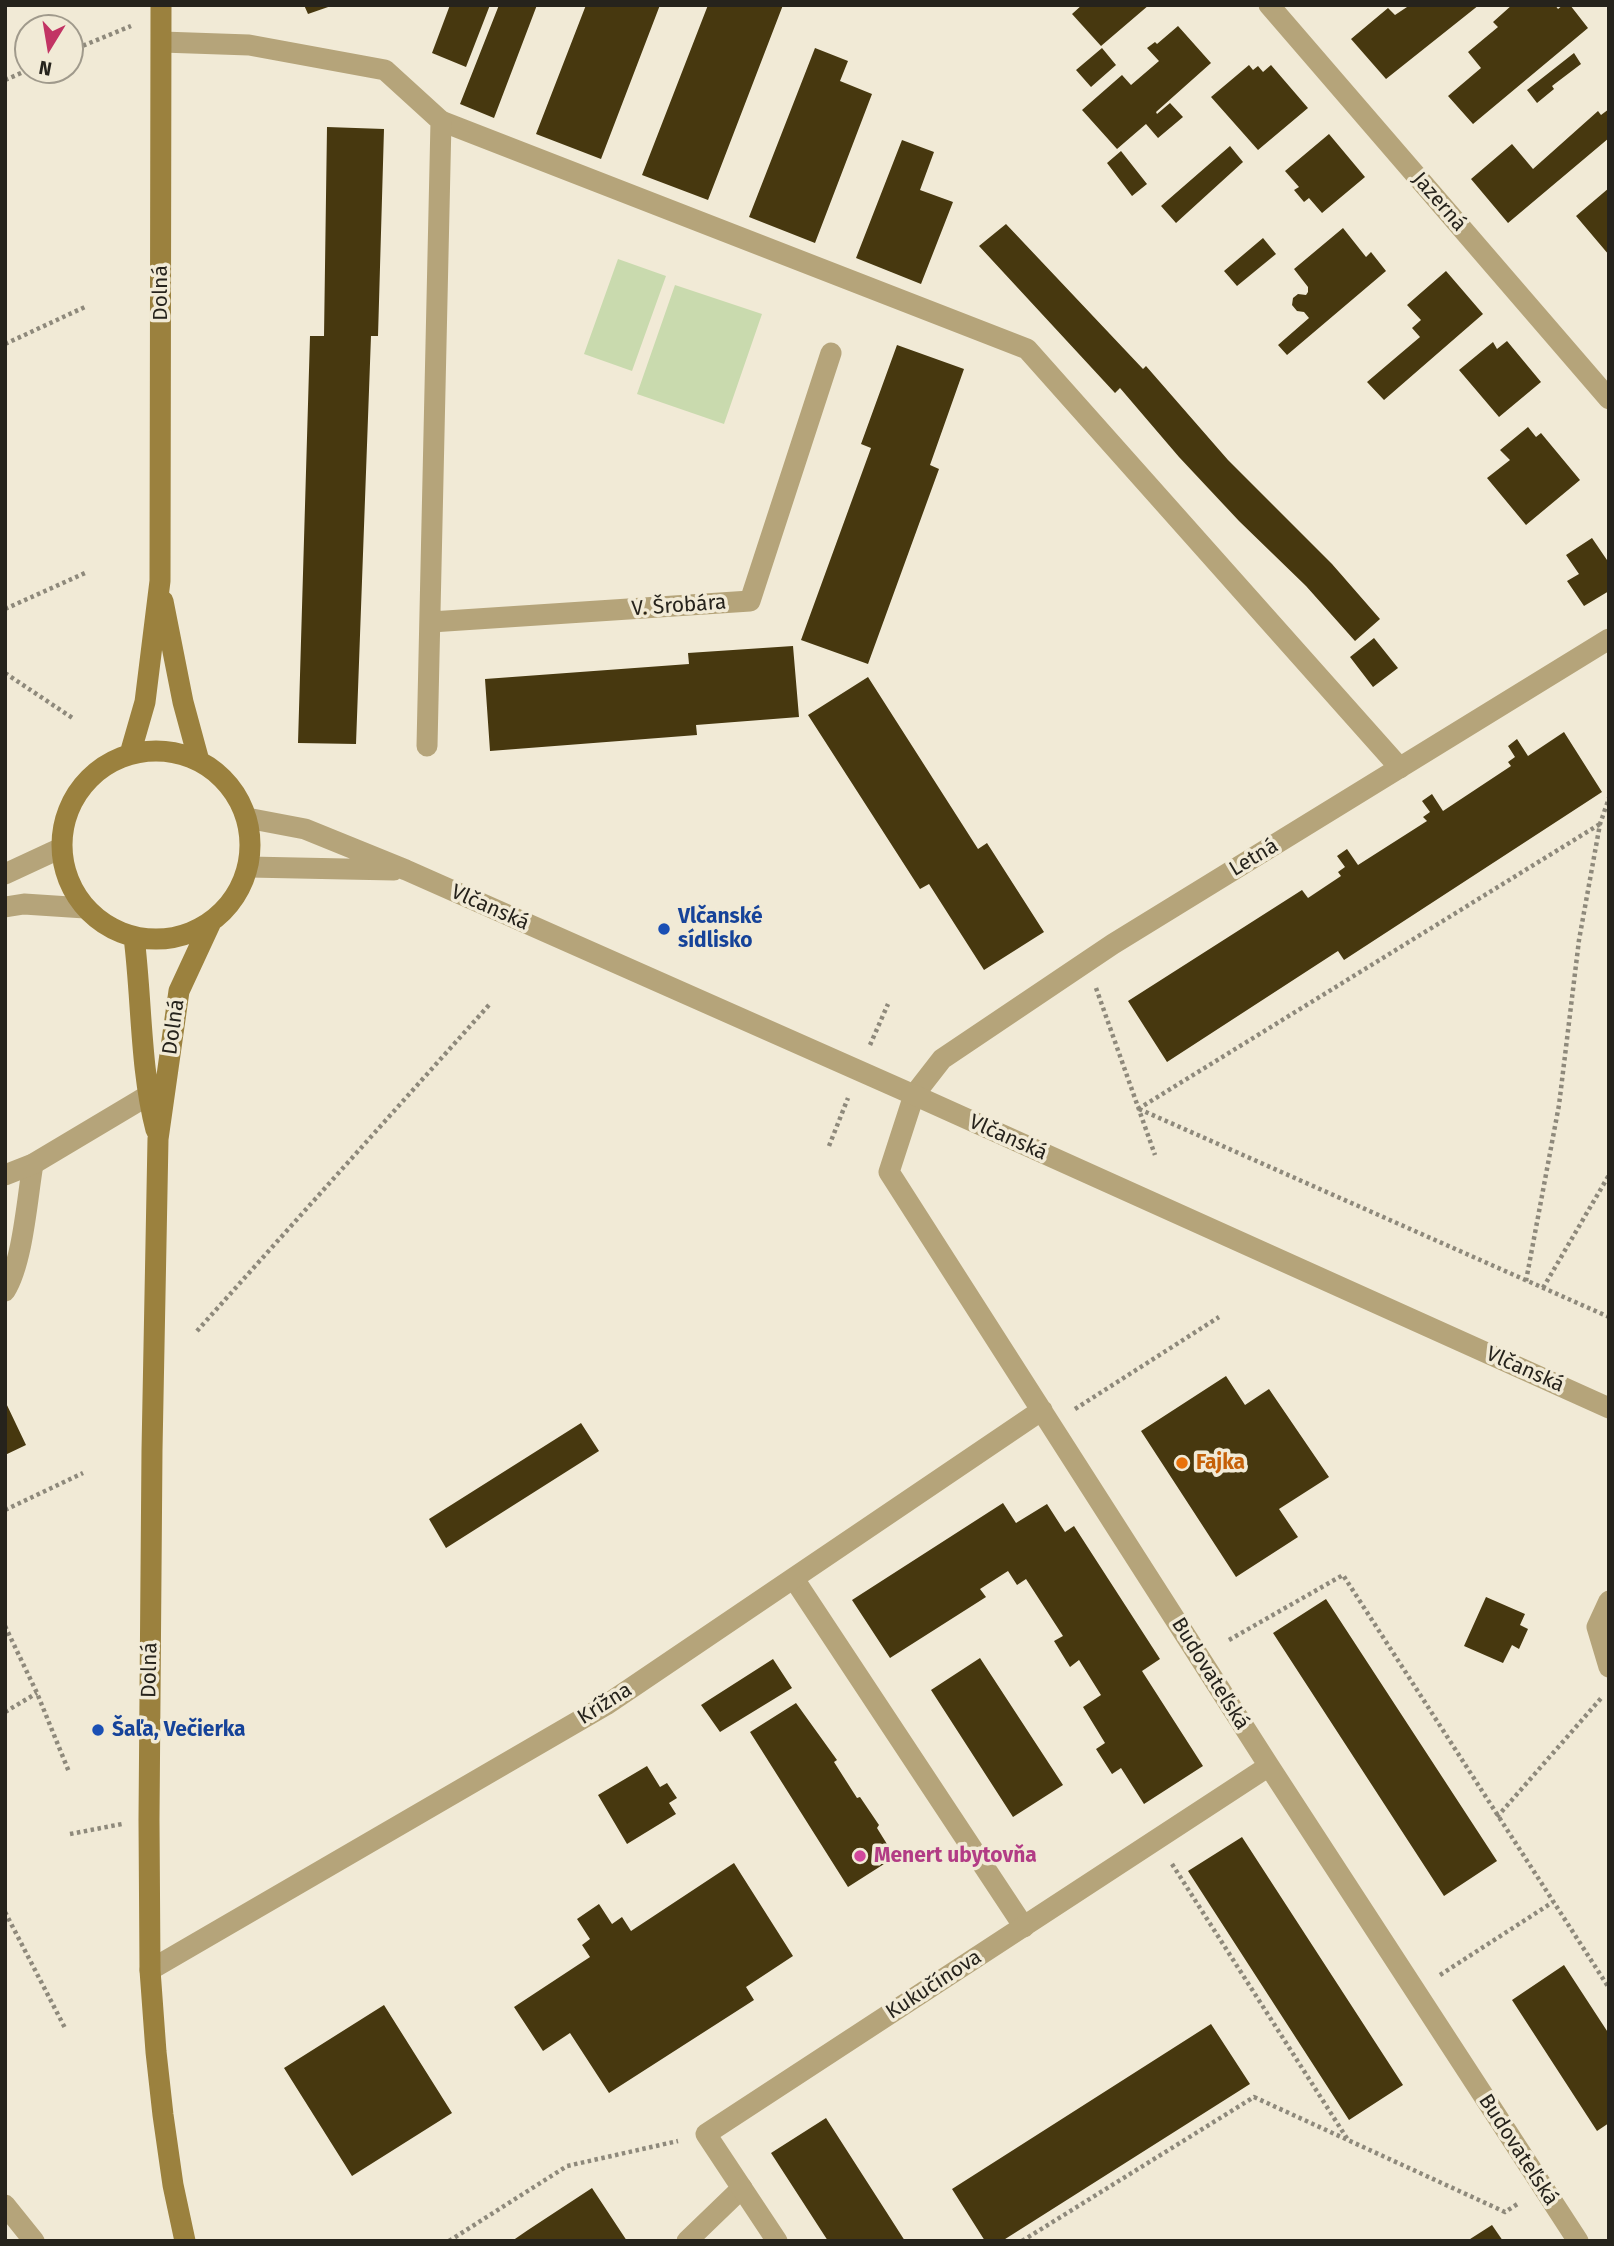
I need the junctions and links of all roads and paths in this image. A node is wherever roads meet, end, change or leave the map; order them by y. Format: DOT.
graph roads {
  1 [pos="1269,5"];
  2 [pos="161,10"];
  3 [pos="162,42"];
  4 [pos="84,45"];
  5 [pos="441,121"];
  6 [pos="87,306"];
  7 [pos="5,344"];
  8 [pos="831,353"];
  9 [pos="1609,400"];
  10 [pos="85,573"];
  11 [pos="160,581"];
  12 [pos="5,609"];
  13 [pos="432,622"];
  14 [pos="1609,639"];
  15 [pos="5,673"];
  16 [pos="74,719"];
  17 [pos="428,746"];
  18 [pos="130,754"];
  19 [pos="199,761"];
  20 [pos="1401,768"];
  21 [pos="1609,798"];
  22 [pos="247,818"];
  23 [pos="1600,824"];
  24 [pos="61,848"];
  25 [pos="249,867"];
  26 [pos="406,870"];
  27 [pos="5,874"];
  28 [pos="5,907"];
  29 [pos="85,908"];
  30 [pos="211,922"];
  31 [pos="134,937"];
  32 [pos="1087,961"];
  33 [pos="888,1004"];
  34 [pos="489,1006"];
  35 [pos="867,1053"];
  36 [pos="850,1092"];
  37 [pos="914,1095"];
  38 [pos="147,1096"];
  39 [pos="1138,1109"];
  40 [pos="158,1139"];
  41 [pos="829,1146"];
  42 [pos="1155,1155"];
  43 [pos="33,1164"];
  44 [pos="5,1175"];
  45 [pos="1609,1175"];
  46 [pos="1526,1281"];
  47 [pos="1543,1288"];
  48 [pos="5,1291"];
  49 [pos="1219,1317"];
  50 [pos="1609,1317"];
  51 [pos="197,1331"];
  52 [pos="1609,1408"];
  53 [pos="1042,1410"];
  54 [pos="1072,1411"];
  55 [pos="82,1473"];
  56 [pos="5,1510"];
  57 [pos="794,1579"];
  58 [pos="1609,1601"];
  59 [pos="5,1626"];
  60 [pos="1229,1640"];
  61 [pos="1609,1667"];
  62 [pos="1609,1690"];
  63 [pos="37,1693"];
  64 [pos="5,1712"];
  65 [pos="1269,1766"];
  66 [pos="69,1772"];
  67 [pos="1497,1816"];
  68 [pos="133,1822"];
  69 [pos="70,1834"];
  70 [pos="1156,1840"];
  71 [pos="1553,1902"];
  72 [pos="5,1912"];
  73 [pos="1024,1927"];
  74 [pos="150,1970"];
  75 [pos="1440,1975"];
  76 [pos="1609,1988"];
  77 [pos="65,2028"];
  78 [pos="706,2134"];
  79 [pos="1349,2141"];
  80 [pos="1543,2187"];
  81 [pos="742,2188"];
  82 [pos="5,2205"];
  83 [pos="34,2241"];
  84 [pos="185,2241"];
  85 [pos="449,2241"];
  86 [pos="687,2241"];
  87 [pos="777,2241"];
  88 [pos="1021,2241"];
  89 [pos="1577,2241"];
  1 -- 9 [label="street, Jazerná"];
  2 -- 3 [label="main road, Dolná"];
  2 -- 4 [label="path"];
  3 -- 5 [label="street"];
  3 -- 11 [label="main road, Dolná"];
  5 -- 13 [label="street"];
  5 -- 20 [label="street"];
  6 -- 7 [label="path"];
  8 -- 13 [label="street, V. Šrobára"];
  10 -- 12 [label="path"];
  11 -- 18 [label="main road, Dolná"];
  11 -- 19 [label="main road, Dolná"];
  13 -- 17 [label="street"];
  14 -- 20 [label="street, Letná"];
  15 -- 16 [label="path"];
  18 -- 19 [label="main road"];
  18 -- 24 [label="main road"];
  19 -- 22 [label="main road"];
  20 -- 32 [label="street, Letná"];
  21 -- 23 [label="path"];
  22 -- 25 [label="main road"];
  22 -- 26 [label="street, Vlčanská"];
  23 -- 39 [label="path"];
  23 -- 46 [label="path"];
  24 -- 27 [label="street"];
  24 -- 29 [label="main road"];
  25 -- 26 [label="street, Vlčanská"];
  25 -- 30 [label="main road"];
  26 -- 37 [label="street, Vlčanská"];
  28 -- 29 [label="street"];
  29 -- 31 [label="main road"];
  30 -- 31 [label="main road"];
  30 -- 40 [label="main road, Dolná"];
  31 -- 38 [label="main road, Dolná"];
  32 -- 37 [label="street, Letná"];
  32 -- 39 [label="path"];
  33 -- 35 [label="path"];
  34 -- 51 [label="path"];
  36 -- 41 [label="path"];
  37 -- 52 [label="street, Vlčanská"];
  37 -- 53 [label="street, Budovateľská"];
  38 -- 40 [label="main road, Dolná"];
  38 -- 43 [label="street"];
  39 -- 42 [label="path"];
  39 -- 46 [label="path"];
  40 -- 74 [label="main road, Dolná"];
  43 -- 44 [label="street"];
  43 -- 48 [label="street"];
  45 -- 47 [label="path"];
  46 -- 47 [label="path"];
  47 -- 50 [label="path"];
  49 -- 54 [label="path"];
  53 -- 57 [label="street, Krížna"];
  53 -- 65 [label="street, Budovateľská"];
  55 -- 56 [label="path"];
  57 -- 73 [label="street"];
  57 -- 74 [label="street, Krížna"];
  58 -- 61 [label="street"];
  59 -- 63 [label="path"];
  60 -- 67 [label="path"];
  62 -- 67 [label="path"];
  63 -- 64 [label="path"];
  63 -- 66 [label="path"];
  65 -- 70 [label="street, Kukučínova"];
  65 -- 80 [label="street, Budovateľská"];
  67 -- 71 [label="path"];
  68 -- 69 [label="path"];
  70 -- 73 [label="street, Kukučínova"];
  70 -- 79 [label="path"];
  71 -- 75 [label="path"];
  71 -- 76 [label="path"];
  72 -- 77 [label="path"];
  73 -- 78 [label="street, Kukučínova"];
  74 -- 84 [label="main road, Dolná"];
  78 -- 81 [label="street"];
  78 -- 85 [label="path"];
  79 -- 80 [label="path"];
  79 -- 88 [label="path"];
  80 -- 89 [label="street, Budovateľská"];
  81 -- 86 [label="street"];
  81 -- 87 [label="street"];
  82 -- 83 [label="street"];
}
